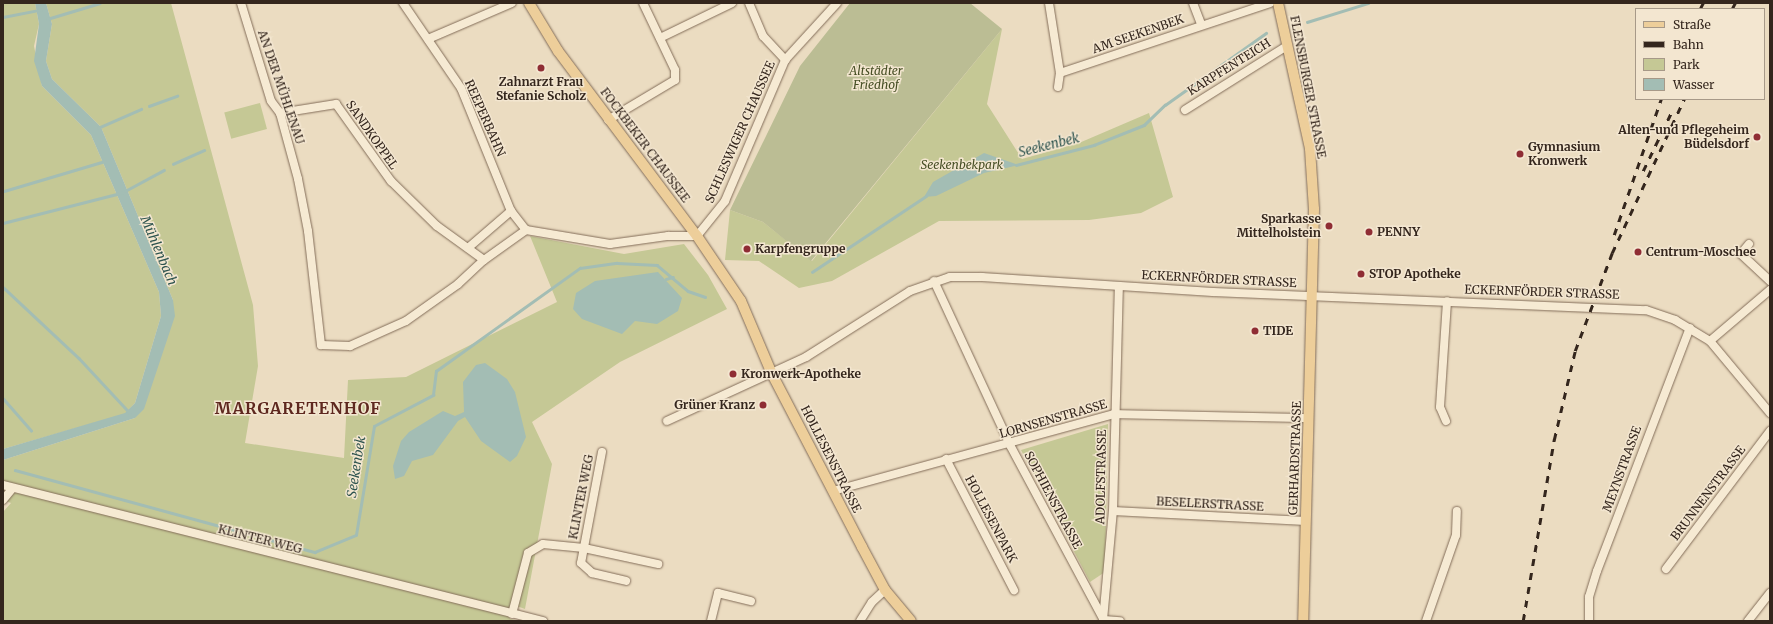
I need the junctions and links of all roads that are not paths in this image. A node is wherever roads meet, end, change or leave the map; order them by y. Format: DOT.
graph roads {
  1 [pos="241,3"];
  2 [pos="403,3"];
  3 [pos="512,3"];
  4 [pos="529,3"];
  5 [pos="643,3"];
  6 [pos="732,3"];
  7 [pos="749,3"];
  8 [pos="837,3"];
  9 [pos="1048,3"];
  10 [pos="1193,3"];
  11 [pos="1270,3"];
  12 [pos="1278,3"];
  13 [pos="1202,24"];
  14 [pos="660,38"];
  15 [pos="428,39"];
  16 [pos="1287,46"];
  17 [pos="785,60"];
  18 [pos="1060,73"];
  19 [pos="1058,87"];
  20 [pos="1185,110"];
  21 [pos="280,113"];
  22 [pos="608,120"];
  23 [pos="512,211"];
  24 [pos="526,230"];
  25 [pos="697,236"];
  26 [pos="1749,244"];
  27 [pos="468,248"];
  28 [pos="484,260"];
  29 [pos="934,281"];
  30 [pos="1770,281"];
  31 [pos="1119,286"];
  32 [pos="1770,290"];
  33 [pos="1314,296"];
  34 [pos="741,301"];
  35 [pos="1447,301"];
  36 [pos="1688,327"];
  37 [pos="1710,341"];
  38 [pos="772,374"];
  39 [pos="1770,413"];
  40 [pos="1114,414"];
  41 [pos="1309,418"];
  42 [pos="667,421"];
  43 [pos="1446,421"];
  44 [pos="1770,431"];
  45 [pos="1010,445"];
  46 [pos="602,452"];
  47 [pos="946,459"];
  48 [pos="3,485"];
  49 [pos="12,489"];
  50 [pos="833,491"];
  51 [pos="3,500"];
  52 [pos="1113,511"];
  53 [pos="1457,511"];
  54 [pos="1306,521"];
  55 [pos="584,548"];
  56 [pos="658,564"];
  57 [pos="1666,568"];
  58 [pos="626,581"];
  59 [pos="885,590"];
  60 [pos="1014,590"];
  61 [pos="1770,593"];
  62 [pos="751,601"];
  63 [pos="512,614"];
  64 [pos="1104,620"];
  65 [pos="543,621"];
  66 [pos="711,621"];
  67 [pos="860,621"];
  68 [pos="911,621"];
  69 [pos="1120,621"];
  70 [pos="1303,621"];
  71 [pos="1426,621"];
  72 [pos="1589,621"];
  73 [pos="1748,621"];
  1 -- 21 [label="street, AN DER MÜHLENAU"];
  2 -- 15 [label="street, REEPERBAHN"];
  3 -- 15 [label="street"];
  4 -- 22 [label="main road, FOCKBEKER CHAUSSEE"];
  5 -- 14 [label="street"];
  6 -- 14 [label="street"];
  7 -- 17 [label="street"];
  8 -- 17 [label="street, SCHLESWIGER CHAUSSEE"];
  9 -- 18 [label="street"];
  10 -- 13 [label="street"];
  11 -- 13 [label="street, AM SEEKENBEK"];
  12 -- 16 [label="main road, FLENSBURGER STRASSE"];
  13 -- 18 [label="street, AM SEEKENBEK"];
  14 -- 22 [label="street"];
  15 -- 23 [label="street, REEPERBAHN"];
  16 -- 20 [label="street, KARPFENTEICH"];
  16 -- 33 [label="main road, FLENSBURGER STRASSE"];
  17 -- 25 [label="street, SCHLESWIGER CHAUSSEE"];
  18 -- 19 [label="street"];
  21 -- 27 [label="street, SANDKOPPEL"];
  21 -- 28 [label="street, AN DER MÜHLENAU"];
  22 -- 25 [label="main road, FOCKBEKER CHAUSSEE"];
  23 -- 24 [label="street, REEPERBAHN"];
  23 -- 27 [label="street"];
  24 -- 25 [label="street"];
  24 -- 28 [label="street"];
  25 -- 34 [label="main road, FOCKBEKER CHAUSSEE"];
  26 -- 30 [label="street"];
  27 -- 28 [label="street, SANDKOPPEL"];
  29 -- 31 [label="street, ECKERNFÖRDER STRASSE"];
  29 -- 38 [label="street, ECKERNFÖRDER STRASSE"];
  29 -- 45 [label="street, SOPHIENSTRASSE"];
  31 -- 33 [label="street, ECKERNFÖRDER STRASSE"];
  31 -- 40 [label="street, ADOLFSTRASSE"];
  32 -- 37 [label="street"];
  33 -- 35 [label="street, ECKERNFÖRDER STRASSE"];
  33 -- 41 [label="main road, GERHARDSTRASSE"];
  34 -- 38 [label="main road, HOLLESENSTRASSE"];
  35 -- 36 [label="street, ECKERNFÖRDER STRASSE"];
  35 -- 43 [label="street"];
  36 -- 37 [label="street, ECKERNFÖRDER STRASSE"];
  36 -- 72 [label="street, MEYNSTRASSE"];
  37 -- 39 [label="street, ECKERNFÖRDER STRASSE"];
  38 -- 42 [label="street, ECKERNFÖRDER STRASSE"];
  38 -- 50 [label="main road, HOLLESENSTRASSE"];
  40 -- 41 [label="street, LORNSENSTRASSE"];
  40 -- 45 [label="street, LORNSENSTRASSE"];
  40 -- 52 [label="street, ADOLFSTRASSE"];
  41 -- 54 [label="main road, GERHARDSTRASSE"];
  44 -- 57 [label="street, BRUNNENSTRASSE"];
  45 -- 47 [label="street, LORNSENSTRASSE"];
  45 -- 64 [label="street, SOPHIENSTRASSE"];
  46 -- 55 [label="street, KLINTER WEG"];
  47 -- 50 [label="street, LORNSENSTRASSE"];
  47 -- 60 [label="street, HOLLESENPARK"];
  48 -- 49 [label="street, KLINTER WEG"];
  49 -- 51 [label="street"];
  49 -- 63 [label="street, KLINTER WEG"];
  50 -- 59 [label="main road, HOLLESENSTRASSE"];
  52 -- 54 [label="street, BESELERSTRASSE"];
  52 -- 64 [label="street, ADOLFSTRASSE"];
  53 -- 71 [label="street"];
  54 -- 70 [label="main road, GERHARDSTRASSE"];
  55 -- 56 [label="street, KLINTER WEG"];
  55 -- 58 [label="street, KLINTER WEG"];
  55 -- 63 [label="street, KLINTER WEG"];
  59 -- 67 [label="street"];
  59 -- 68 [label="main road, HOLLESENSTRASSE"];
  61 -- 73 [label="street"];
  62 -- 66 [label="street"];
  63 -- 65 [label="street, KLINTER WEG"];
  64 -- 69 [label="street"];
}
